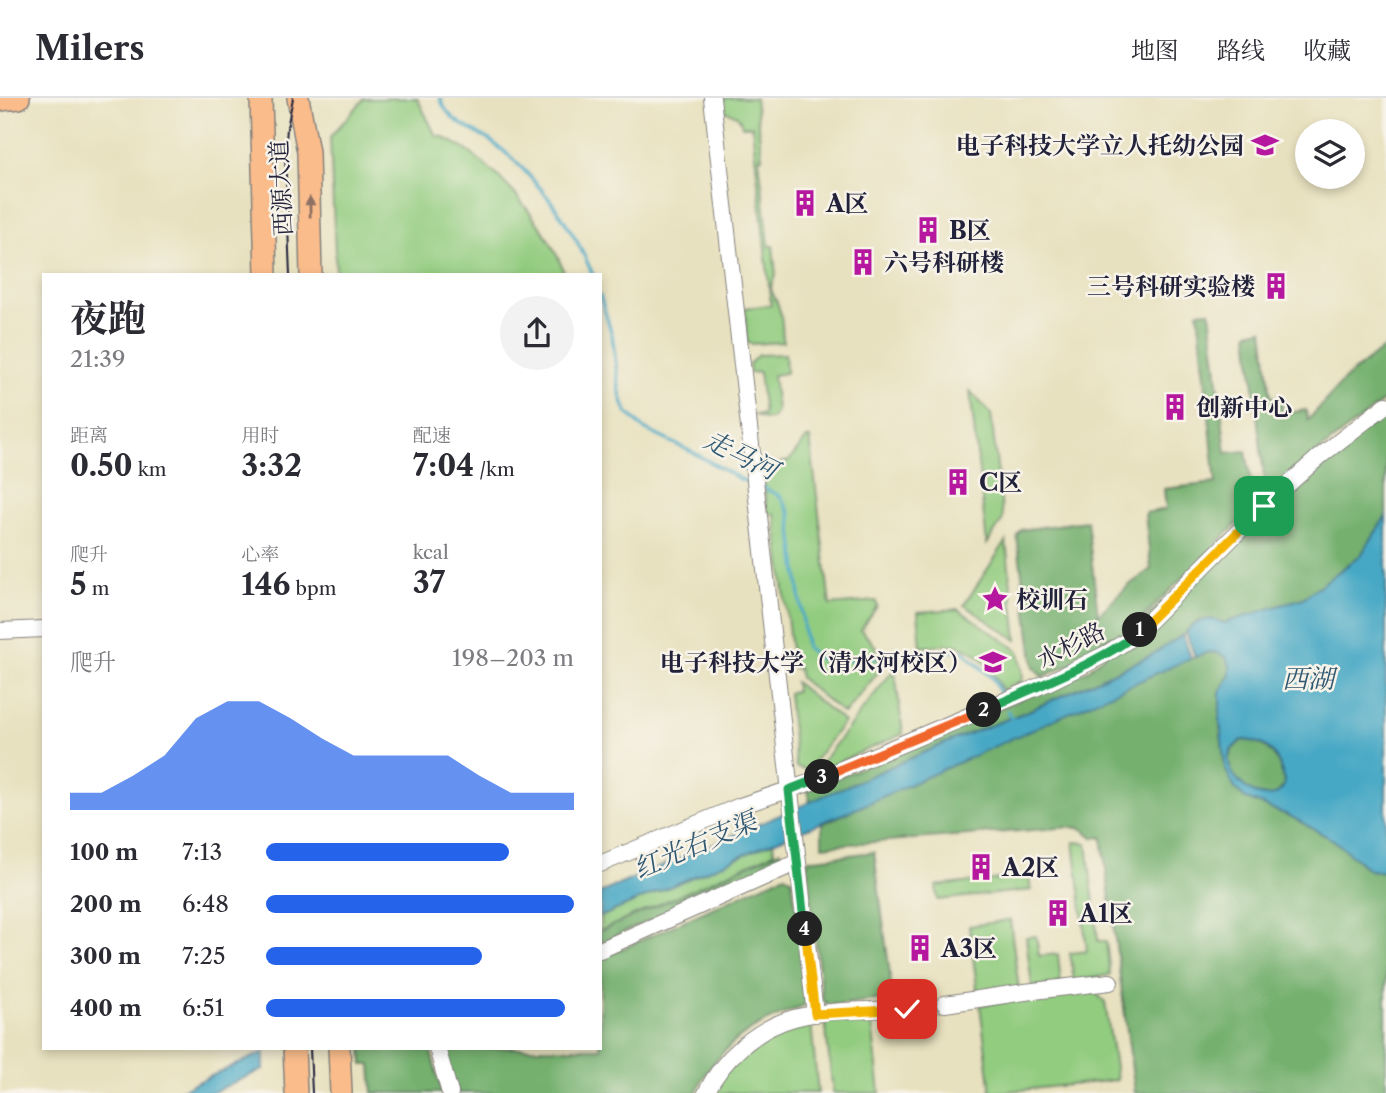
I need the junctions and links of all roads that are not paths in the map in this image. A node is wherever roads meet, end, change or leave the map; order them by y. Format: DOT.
graph roads {
  1 [pos="19,98"];
  2 [pos="261,98"];
  3 [pos="298,98"];
  4 [pos="712,98"];
  5 [pos="0,100"];
  6 [pos="266,273"];
  7 [pos="311,273"];
  8 [pos="1386,405"];
  9 [pos="42,629"];
  10 [pos="0,631"];
  11 [pos="789,790"];
  12 [pos="797,862"];
  13 [pos="602,863"];
  14 [pos="602,949"];
  15 [pos="1110,982"];
  16 [pos="945,1004"];
  17 [pos="907,1009"];
  18 [pos="815,1014"];
  19 [pos="295,1050"];
  20 [pos="339,1050"];
  21 [pos="438,1050"];
  22 [pos="296,1093"];
  23 [pos="341,1093"];
  24 [pos="450,1093"];
  25 [pos="706,1093"];
  1 -- 5 [label="main road"];
  2 -- 6 [label="main road, 西源大道"];
  7 -- 3 [label="main road, 西源大道, one-way"];
  4 -- 11 [label="street"];
  8 -- 11 [label="street, 水杉路"];
  9 -- 10 [label="street"];
  11 -- 12 [label="street"];
  11 -- 13 [label="street, 水杉路"];
  12 -- 14 [label="street"];
  12 -- 18 [label="street"];
  15 -- 16 [label="street"];
  17 -- 18 [label="street"];
  18 -- 25 [label="street"];
  19 -- 22 [label="main road"];
  20 -- 23 [label="main road"];
  21 -- 24 [label="street"];
}
